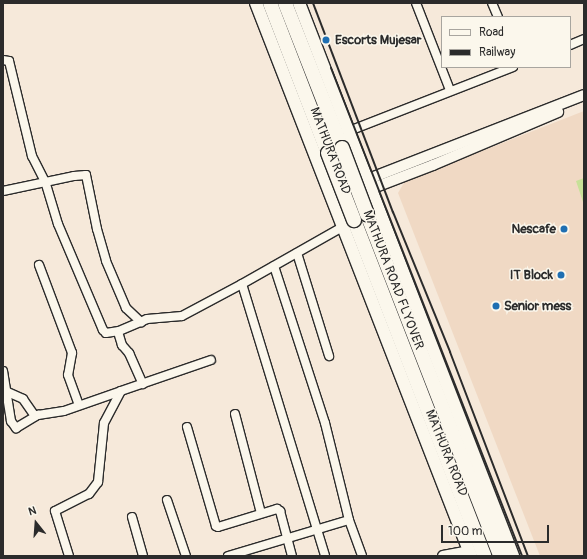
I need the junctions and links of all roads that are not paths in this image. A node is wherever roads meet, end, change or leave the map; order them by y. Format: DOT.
graph roads {
  1 [pos="256,3"];
  2 [pos="270,3"];
  3 [pos="285,3"];
  4 [pos="299,3"];
  5 [pos="416,3"];
  6 [pos="492,3"];
  7 [pos="498,16"];
  8 [pos="584,39"];
  9 [pos="571,45"];
  10 [pos="3,60"];
  11 [pos="441,67"];
  12 [pos="441,68"];
  13 [pos="511,68"];
  14 [pos="450,90"];
  15 [pos="584,95"];
  16 [pos="584,102"];
  17 [pos="349,131"];
  18 [pos="45,181"];
  19 [pos="368,185"];
  20 [pos="3,191"];
  21 [pos="333,198"];
  22 [pos="344,226"];
  23 [pos="297,253"];
  24 [pos="39,265"];
  25 [pos="274,266"];
  26 [pos="242,284"];
  27 [pos="141,322"];
  28 [pos="118,332"];
  29 [pos="329,356"];
  30 [pos="211,360"];
  31 [pos="3,371"];
  32 [pos="143,384"];
  33 [pos="122,391"];
  34 [pos="4,394"];
  35 [pos="79,404"];
  36 [pos="235,414"];
  37 [pos="35,416"];
  38 [pos="187,427"];
  39 [pos="167,500"];
  40 [pos="261,513"];
  41 [pos="132,517"];
  42 [pos="349,520"];
  43 [pos="318,531"];
  44 [pos="287,540"];
  45 [pos="470,554"];
  46 [pos="69,556"];
  47 [pos="143,556"];
  48 [pos="186,556"];
  49 [pos="228,556"];
  50 [pos="292,556"];
  51 [pos="325,556"];
  52 [pos="362,556"];
  53 [pos="443,556"];
  54 [pos="484,556"];
  55 [pos="500,556"];
  56 [pos="513,556"];
  1 -- 21 [label="main road, MATHURA ROAD"];
  2 -- 54 [label="highway, MATHURA ROAD FLYOVER, bridge"];
  3 -- 55 [label="highway, MATHURA ROAD FLYOVER, bridge"];
  4 -- 17 [label="main road, MATHURA ROAD"];
  5 -- 11 [label="street"];
  6 -- 7 [label="street"];
  8 -- 9 [label="street"];
  10 -- 18 [label="street"];
  12 -- 14 [label="street"];
  13 -- 14 [label="street"];
  14 -- 17 [label="street"];
  15 -- 19 [label="street"];
  16 -- 19 [label="street"];
  17 -- 19 [label="main road, MATHURA ROAD"];
  18 -- 20 [label="street"];
  18 -- 27 [label="street"];
  18 -- 28 [label="street"];
  19 -- 21 [label="street"];
  19 -- 56 [label="main road, MATHURA ROAD"];
  21 -- 22 [label="main road, MATHURA ROAD"];
  22 -- 23 [label="street"];
  22 -- 45 [label="main road, MATHURA ROAD"];
  23 -- 25 [label="street"];
  23 -- 29 [label="street"];
  24 -- 35 [label="street"];
  25 -- 26 [label="street"];
  25 -- 42 [label="street"];
  26 -- 27 [label="street"];
  26 -- 43 [label="street"];
  27 -- 28 [label="street"];
  28 -- 32 [label="street"];
  30 -- 32 [label="street"];
  31 -- 34 [label="street"];
  32 -- 33 [label="street"];
  33 -- 35 [label="street"];
  33 -- 46 [label="street"];
  34 -- 37 [label="street"];
  34 -- 37 [label="street"];
  35 -- 37 [label="street"];
  36 -- 40 [label="street"];
  38 -- 40 [label="street"];
  39 -- 48 [label="street"];
  40 -- 44 [label="street"];
  41 -- 47 [label="street"];
  42 -- 43 [label="street"];
  42 -- 52 [label="street"];
  43 -- 44 [label="street"];
  43 -- 51 [label="street"];
  44 -- 49 [label="street"];
  44 -- 50 [label="street"];
  45 -- 53 [label="street"];
}
